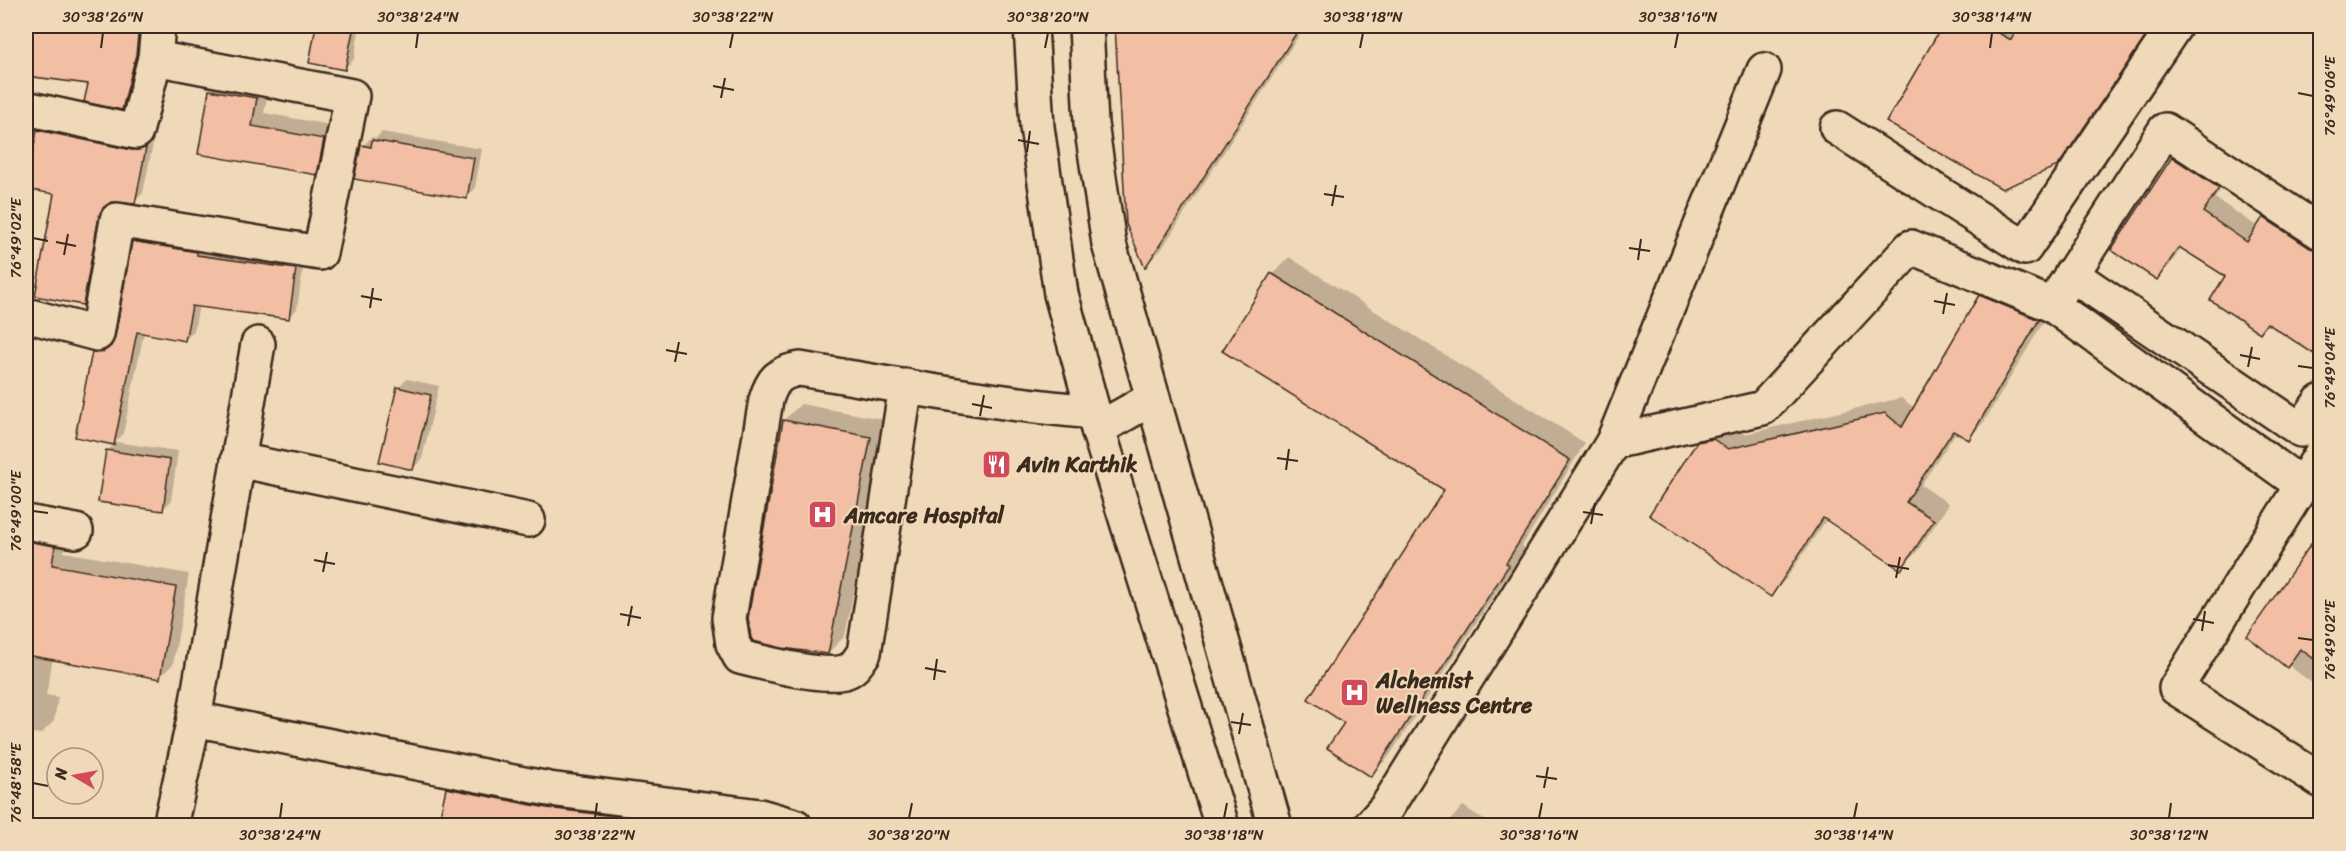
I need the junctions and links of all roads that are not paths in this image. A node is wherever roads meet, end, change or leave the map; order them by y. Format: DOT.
graph roads {
  1 [pos="158,26"];
  2 [pos="1031,26"];
  3 [pos="1086,26"];
  4 [pos="2175,26"];
  5 [pos="155,58"];
  6 [pos="1764,70"];
  7 [pos="26,108"];
  8 [pos="1837,128"];
  9 [pos="2320,232"];
  10 [pos="2071,274"];
  11 [pos="2052,305"];
  12 [pos="26,315"];
  13 [pos="258,344"];
  14 [pos="906,386"];
  15 [pos="1153,398"];
  16 [pos="2320,402"];
  17 [pos="1096,420"];
  18 [pos="1613,442"];
  19 [pos="2320,456"];
  20 [pos="238,460"];
  21 [pos="2302,485"];
  22 [pos="528,520"];
  23 [pos="26,522"];
  24 [pos="76,531"];
  25 [pos="194,719"];
  26 [pos="2320,780"];
  27 [pos="170,825"];
  28 [pos="795,825"];
  29 [pos="1222,825"];
  30 [pos="1275,825"];
  31 [pos="1370,825"];
  1 -- 5 [label="street"];
  2 -- 17 [label="street"];
  3 -- 15 [label="street"];
  4 -- 8 [label="street"];
  5 -- 7 [label="street"];
  5 -- 12 [label="street"];
  6 -- 18 [label="street"];
  9 -- 10 [label="street"];
  10 -- 11 [label="street"];
  10 -- 16 [label="street"];
  11 -- 18 [label="street"];
  11 -- 21 [label="street"];
  13 -- 20 [label="street"];
  14 -- 14 [label="street"];
  14 -- 17 [label="street"];
  15 -- 17 [label="street"];
  15 -- 30 [label="street"];
  17 -- 29 [label="street"];
  18 -- 31 [label="street"];
  19 -- 21 [label="street"];
  20 -- 22 [label="street"];
  20 -- 25 [label="street"];
  21 -- 26 [label="street"];
  23 -- 24 [label="street"];
  25 -- 27 [label="street"];
  25 -- 28 [label="street"];
}
